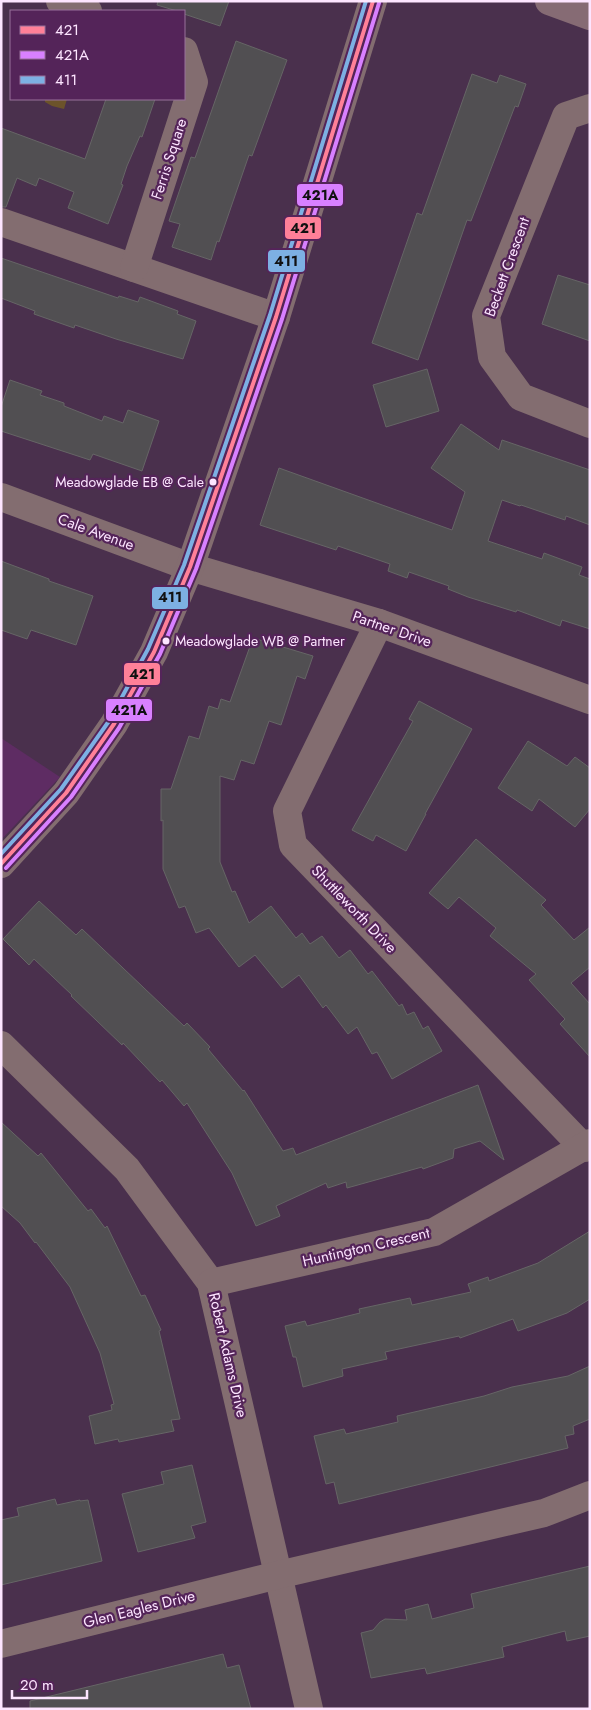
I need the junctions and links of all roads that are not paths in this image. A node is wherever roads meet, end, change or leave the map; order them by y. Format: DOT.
graph roads {
  1 [pos="60,1"];
  2 [pos="373,1"];
  3 [pos="549,1"];
  4 [pos="85,10"];
  5 [pos="590,16"];
  6 [pos="185,54"];
  7 [pos="590,108"];
  8 [pos="1,222"];
  9 [pos="134,268"];
  10 [pos="276,317"];
  11 [pos="590,424"];
  12 [pos="1,497"];
  13 [pos="190,567"];
  14 [pos="379,623"];
  15 [pos="590,700"];
  16 [pos="1,864"];
  17 [pos="1,1045"];
  18 [pos="587,1145"];
  19 [pos="211,1283"];
  20 [pos="590,1495"];
  21 [pos="278,1575"];
  22 [pos="1,1644"];
  23 [pos="309,1709"];
  1 -- 4 [label="street"];
  2 -- 10 [label="street"];
  3 -- 5 [label="main road"];
  6 -- 9 [label="street, Ferris Square"];
  7 -- 11 [label="street, Beckett Crescent"];
  8 -- 9 [label="street"];
  9 -- 10 [label="street"];
  10 -- 13 [label="street"];
  12 -- 13 [label="street, Cale Avenue"];
  13 -- 14 [label="street, Partner Drive"];
  13 -- 16 [label="street"];
  14 -- 15 [label="street, Partner Drive"];
  14 -- 18 [label="street, Shuttleworth Drive"];
  17 -- 19 [label="street, Robert Adams Drive"];
  18 -- 19 [label="street, Huntington Crescent"];
  19 -- 21 [label="street, Robert Adams Drive"];
  20 -- 21 [label="street"];
  21 -- 22 [label="street, Glen Eagles Drive"];
  21 -- 23 [label="street, Robert Adams Drive"];
}
